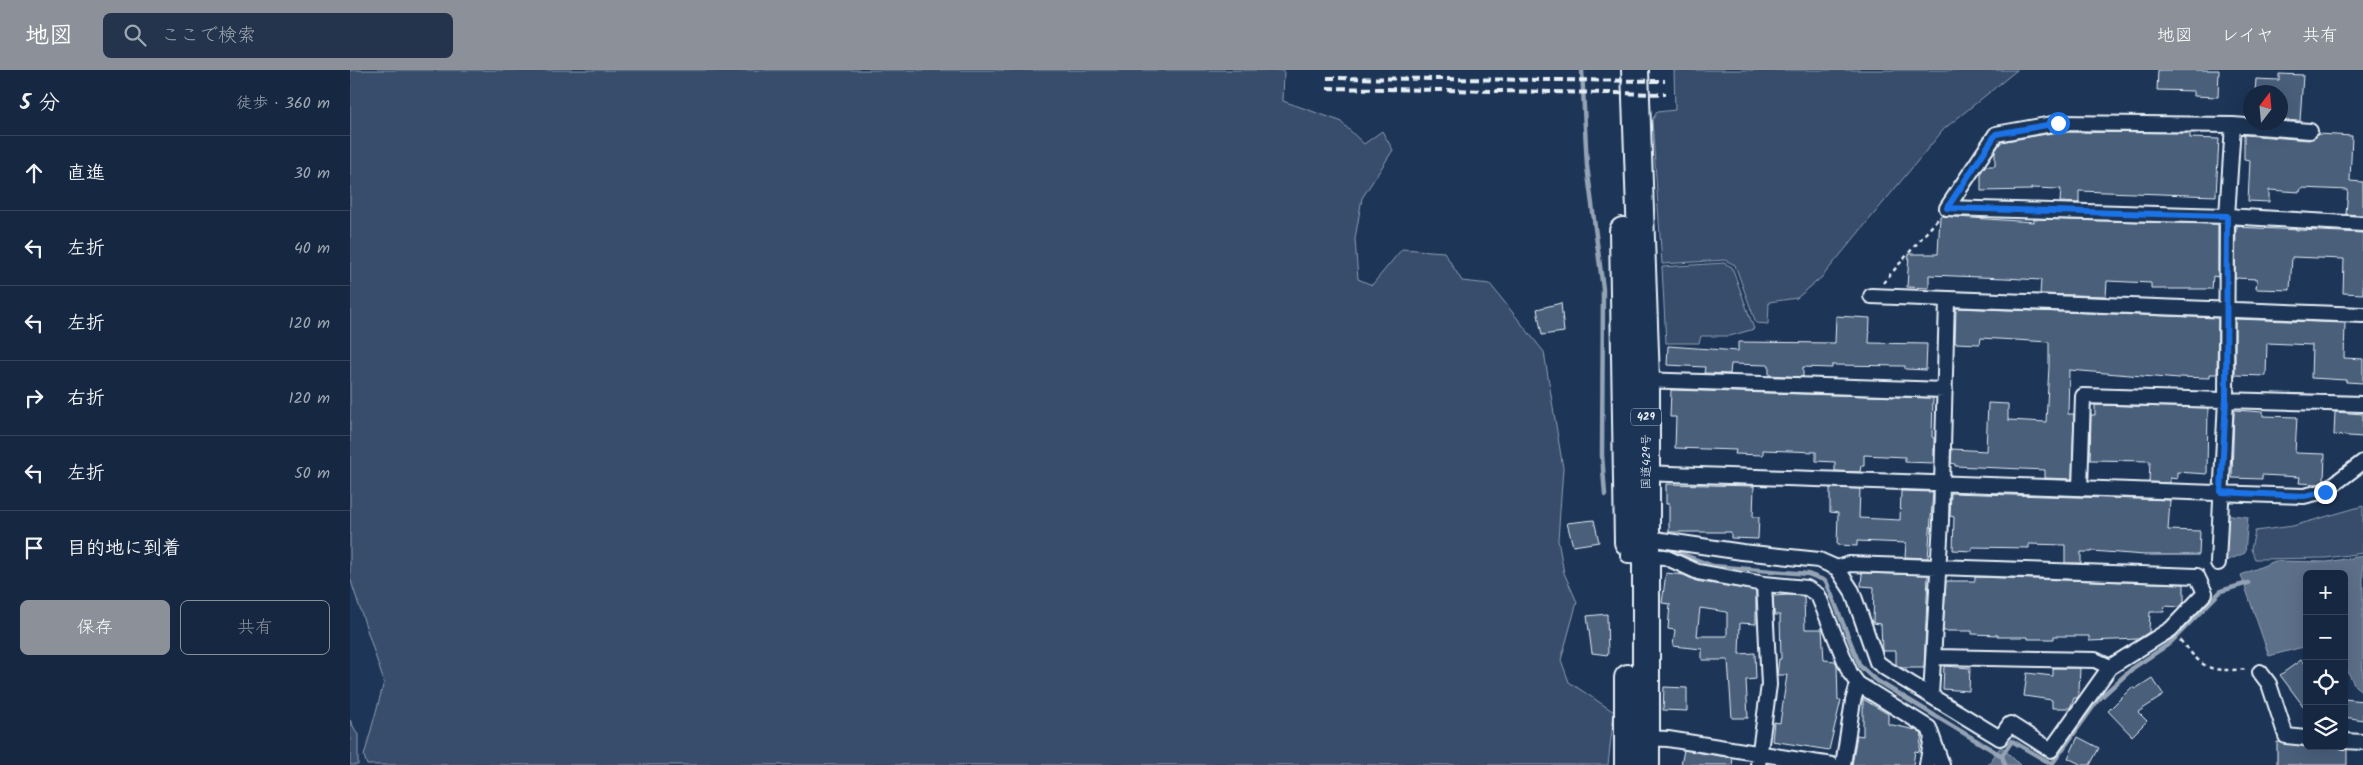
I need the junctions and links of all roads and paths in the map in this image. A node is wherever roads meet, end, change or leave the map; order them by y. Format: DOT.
graph roads {
  1 [pos="1618,70"];
  2 [pos="1635,70"];
  3 [pos="2233,125"];
  4 [pos="2310,130"];
  5 [pos="1947,208"];
  6 [pos="2227,216"];
  7 [pos="2363,224"];
  8 [pos="1871,296"];
  9 [pos="1947,300"];
  10 [pos="2226,309"];
  11 [pos="2363,315"];
  12 [pos="1636,380"];
  13 [pos="1944,390"];
  14 [pos="2226,399"];
  15 [pos="2363,404"];
  16 [pos="2363,462"];
  17 [pos="1637,473"];
  18 [pos="1942,482"];
  19 [pos="2080,488"];
  20 [pos="2221,492"];
  21 [pos="1637,546"];
  22 [pos="2218,563"];
  23 [pos="1939,567"];
  24 [pos="1837,568"];
  25 [pos="1764,584"];
  26 [pos="2182,642"];
  27 [pos="1935,657"];
  28 [pos="2110,667"];
  29 [pos="2260,672"];
  30 [pos="1858,684"];
  31 [pos="1931,696"];
  32 [pos="1932,737"];
  33 [pos="1637,738"];
  34 [pos="2303,738"];
  35 [pos="2348,741"];
  36 [pos="2363,742"];
  37 [pos="1758,760"];
  38 [pos="1628,765"];
  39 [pos="1646,765"];
  40 [pos="1832,765"];
  41 [pos="1843,765"];
  42 [pos="1927,765"];
  43 [pos="1942,765"];
  1 -- 12 [label="highway, 国道429号 / 429"];
  2 -- 12 [label="highway, 国道429号 / 429"];
  3 -- 4 [label="street"];
  3 -- 5 [label="street"];
  3 -- 6 [label="street"];
  5 -- 6 [label="street"];
  5 -- 8 [label="path"];
  6 -- 7 [label="street"];
  6 -- 10 [label="street"];
  8 -- 9 [label="street"];
  9 -- 10 [label="street"];
  9 -- 13 [label="street"];
  10 -- 11 [label="street"];
  10 -- 14 [label="street"];
  12 -- 13 [label="street"];
  12 -- 17 [label="highway, 国道429号 / 429"];
  13 -- 18 [label="street"];
  14 -- 15 [label="street"];
  14 -- 19 [label="street"];
  14 -- 20 [label="street"];
  16 -- 20 [label="street"];
  17 -- 18 [label="street"];
  17 -- 21 [label="highway, 国道429号 / 429"];
  18 -- 19 [label="street"];
  18 -- 23 [label="street"];
  19 -- 20 [label="street"];
  20 -- 22 [label="street"];
  21 -- 24 [label="street"];
  21 -- 25 [label="street"];
  21 -- 33 [label="highway, 国道429号 / 429"];
  23 -- 24 [label="street"];
  23 -- 27 [label="street"];
  23 -- 28 [label="street"];
  24 -- 31 [label="street"];
  25 -- 30 [label="street"];
  25 -- 37 [label="street"];
  26 -- 29 [label="path"];
  27 -- 28 [label="street"];
  27 -- 31 [label="street"];
  28 -- 31 [label="street"];
  29 -- 34 [label="street"];
  30 -- 32 [label="street"];
  30 -- 41 [label="street"];
  32 -- 42 [label="street"];
  32 -- 43 [label="street"];
  33 -- 37 [label="street"];
  33 -- 38 [label="highway, 国道429号 / 429"];
  33 -- 39 [label="highway, 国道429号 / 429"];
  35 -- 36 [label="street"];
  37 -- 40 [label="street"];
}
